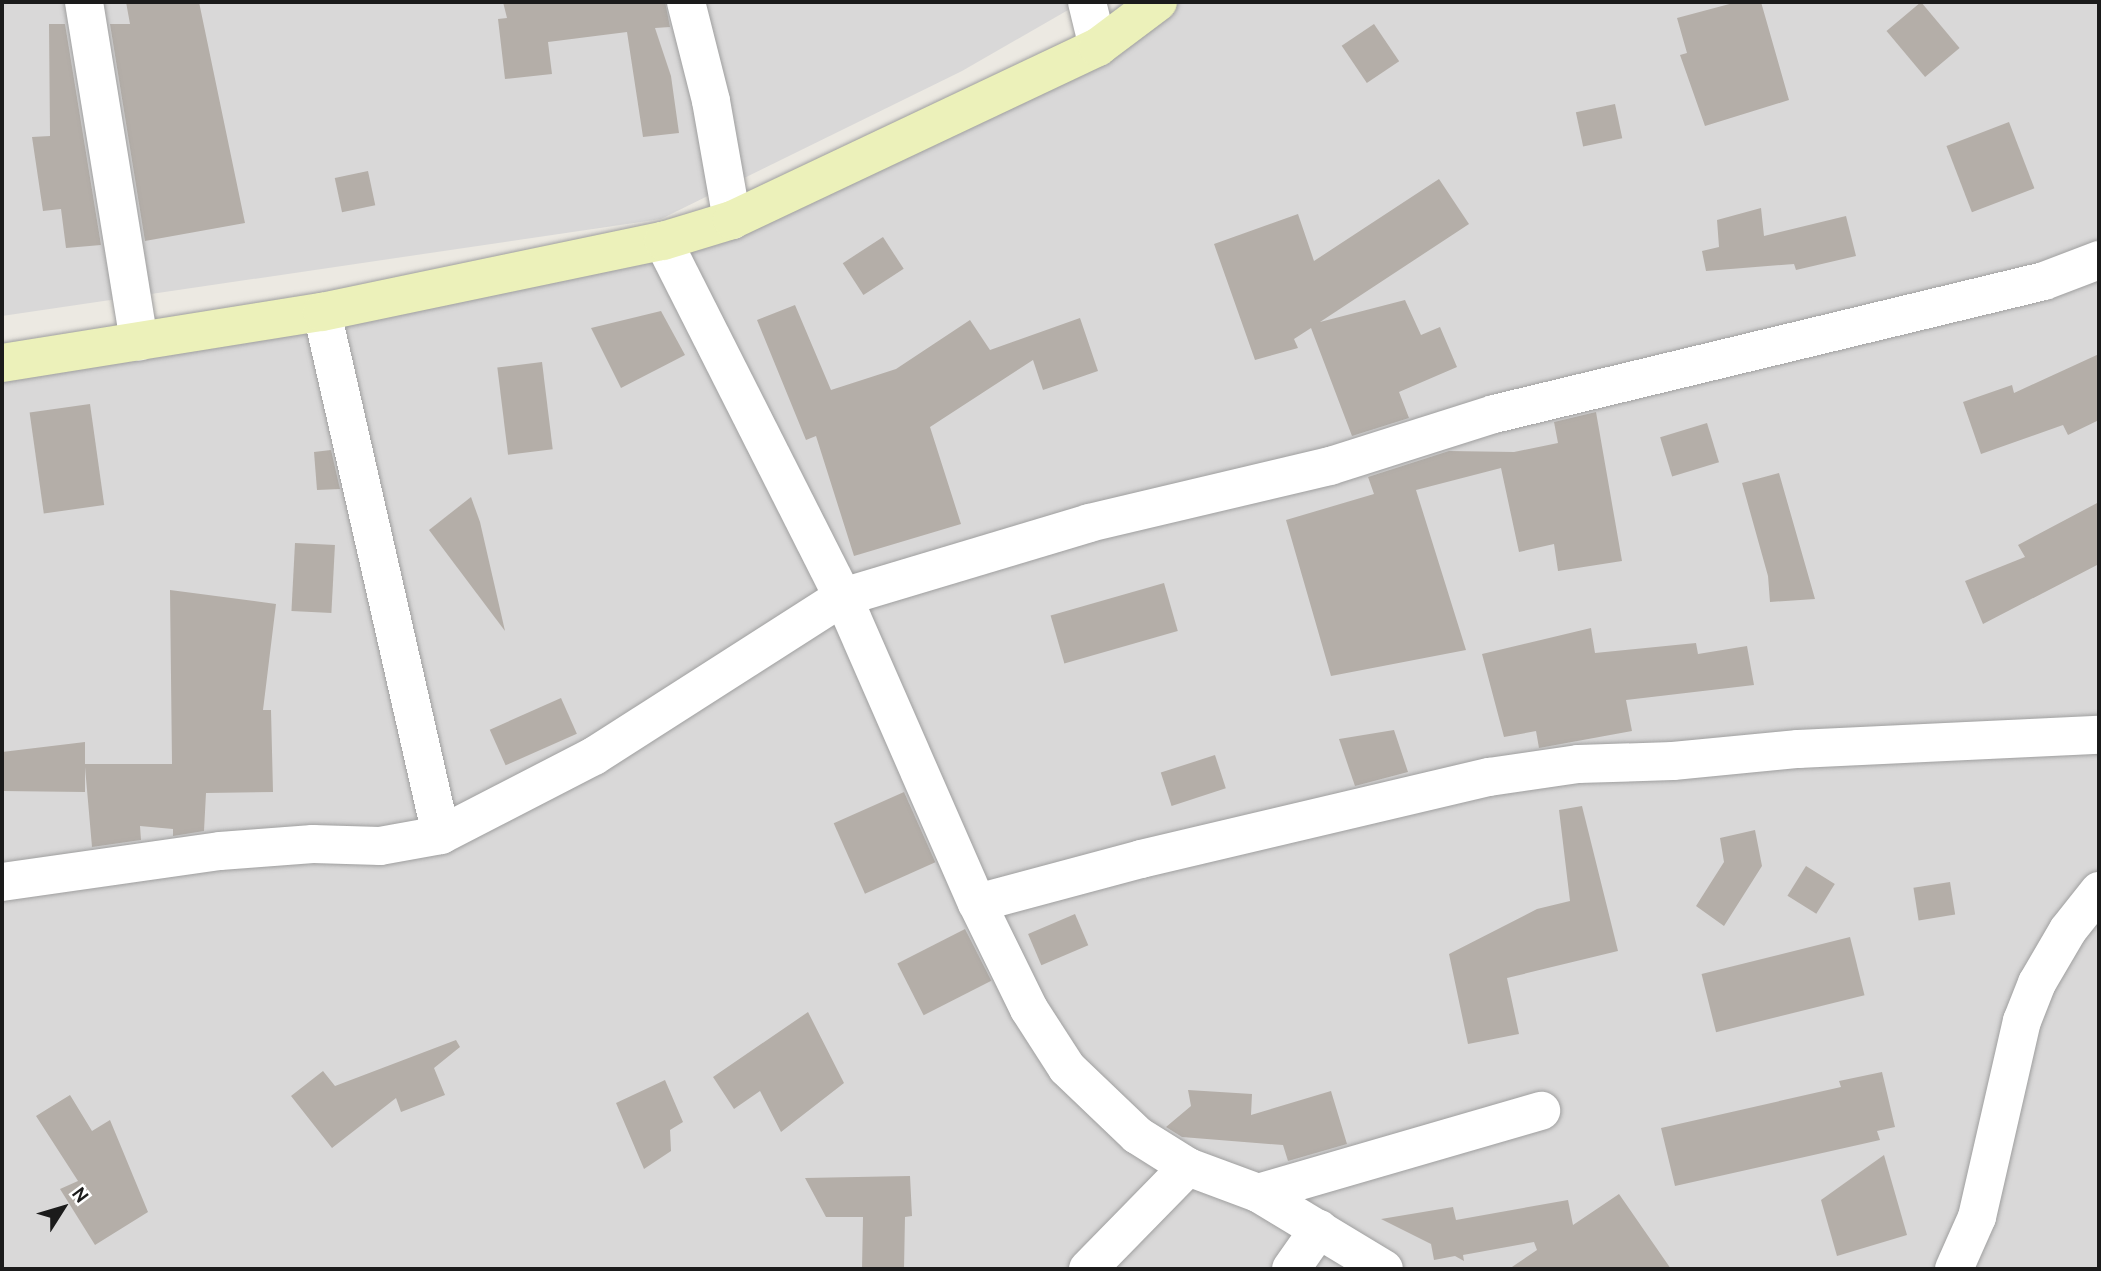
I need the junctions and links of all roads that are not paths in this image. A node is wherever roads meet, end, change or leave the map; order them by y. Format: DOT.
graph roads {
  1 [pos="84,2"];
  2 [pos="686,2"];
  3 [pos="1087,2"];
  4 [pos="1158,2"];
  5 [pos="1098,47"];
  6 [pos="732,220"];
  7 [pos="663,241"];
  8 [pos="2099,260"];
  9 [pos="322,312"];
  10 [pos="139,342"];
  11 [pos="2,363"];
  12 [pos="843,597"];
  13 [pos="2099,735"];
  14 [pos="441,835"];
  15 [pos="2,882"];
  16 [pos="2099,891"];
  17 [pos="977,903"];
  18 [pos="1541,1111"];
  19 [pos="1188,1167"];
  20 [pos="1258,1193"];
  21 [pos="1319,1229"];
  22 [pos="1088,1269"];
  23 [pos="1291,1269"];
  24 [pos="1384,1269"];
  25 [pos="1954,1269"];
  1 -- 10 [label="street"];
  2 -- 6 [label="street"];
  3 -- 5 [label="street"];
  4 -- 5 [label="street"];
  5 -- 6 [label="street"];
  6 -- 7 [label="street"];
  7 -- 9 [label="street"];
  7 -- 12 [label="street"];
  8 -- 12 [label="street"];
  9 -- 10 [label="street"];
  9 -- 14 [label="street"];
  10 -- 11 [label="street"];
  12 -- 14 [label="street"];
  12 -- 17 [label="street"];
  13 -- 17 [label="street"];
  14 -- 15 [label="street"];
  16 -- 25 [label="street"];
  17 -- 19 [label="street"];
  18 -- 20 [label="street"];
  19 -- 20 [label="street"];
  19 -- 22 [label="street"];
  20 -- 21 [label="street"];
  21 -- 23 [label="street"];
  21 -- 24 [label="street"];
}
